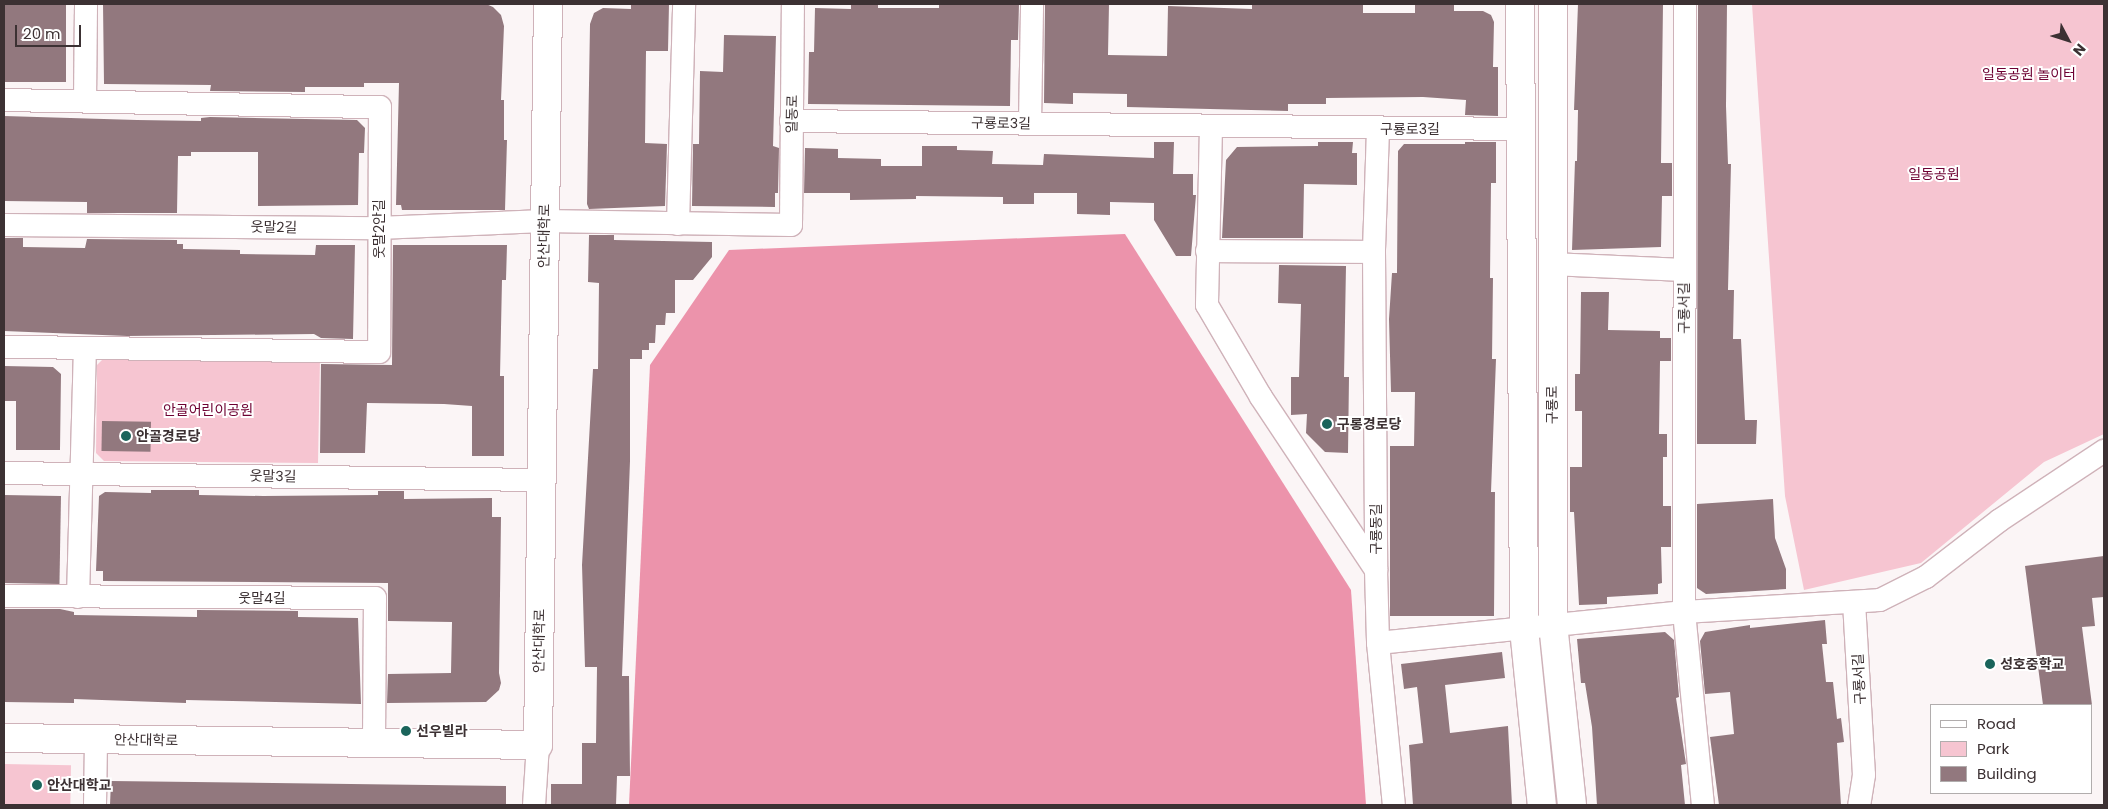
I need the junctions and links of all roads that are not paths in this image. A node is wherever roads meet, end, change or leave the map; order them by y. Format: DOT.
graph roads {
  1 [pos="86,4"];
  2 [pos="548,4"];
  3 [pos="684,4"];
  4 [pos="793,4"];
  5 [pos="1032,4"];
  6 [pos="1520,4"];
  7 [pos="1553,4"];
  8 [pos="1685,4"];
  9 [pos="4,100"];
  10 [pos="84,101"];
  11 [pos="791,121"];
  12 [pos="1030,123"];
  13 [pos="1211,127"];
  14 [pos="1378,129"];
  15 [pos="1518,129"];
  16 [pos="544,221"];
  17 [pos="4,224"];
  18 [pos="678,224"];
  19 [pos="791,225"];
  20 [pos="378,228"];
  21 [pos="1208,251"];
  22 [pos="1374,252"];
  23 [pos="1551,264"];
  24 [pos="1684,270"];
  25 [pos="4,347"];
  26 [pos="85,348"];
  27 [pos="2104,451"];
  28 [pos="4,473"];
  29 [pos="83,474"];
  30 [pos="542,480"];
  31 [pos="1376,570"];
  32 [pos="4,596"];
  33 [pos="78,597"];
  34 [pos="1854,602"];
  35 [pos="1684,612"];
  36 [pos="1553,624"];
  37 [pos="1524,630"];
  38 [pos="1378,643"];
  39 [pos="4,738"];
  40 [pos="96,739"];
  41 [pos="374,743"];
  42 [pos="538,745"];
  43 [pos="95,805"];
  44 [pos="534,805"];
  45 [pos="1394,805"];
  46 [pos="1542,805"];
  47 [pos="1572,805"];
  48 [pos="1703,805"];
  49 [pos="1859,805"];
  1 -- 10 [label="street"];
  2 -- 16 [label="street, 안산대학로"];
  3 -- 18 [label="street"];
  4 -- 11 [label="street, 일동로"];
  5 -- 12 [label="street"];
  6 -- 15 [label="street"];
  7 -- 23 [label="street, 구룡로"];
  8 -- 24 [label="street, 구룡서길"];
  9 -- 10 [label="street, 웃말2안길"];
  10 -- 20 [label="street, 웃말2안길"];
  11 -- 12 [label="street, 구룡로3길"];
  11 -- 19 [label="street, 일동로"];
  12 -- 13 [label="street, 구룡로3길"];
  13 -- 14 [label="street, 구룡로3길"];
  13 -- 21 [label="street"];
  14 -- 15 [label="street, 구룡로3길"];
  14 -- 22 [label="street, 구룡동길"];
  15 -- 37 [label="street"];
  16 -- 18 [label="street, 웃말2길"];
  16 -- 20 [label="street, 웃말2길"];
  16 -- 30 [label="street, 안산대학로"];
  17 -- 20 [label="street, 웃말2길"];
  18 -- 19 [label="street, 웃말2길"];
  20 -- 26 [label="street, 웃말2안길"];
  21 -- 22 [label="street"];
  21 -- 31 [label="street"];
  22 -- 31 [label="street, 구룡동길"];
  23 -- 24 [label="street"];
  23 -- 36 [label="street, 구룡로"];
  24 -- 35 [label="street, 구룡서길"];
  25 -- 26 [label="street, 웃말2안길"];
  26 -- 29 [label="street"];
  27 -- 34 [label="street"];
  28 -- 29 [label="street, 웃말3길"];
  29 -- 30 [label="street, 웃말3길"];
  29 -- 33 [label="street"];
  30 -- 42 [label="street, 안산대학로"];
  31 -- 38 [label="street, 구룡동길"];
  32 -- 33 [label="street, 웃말4길"];
  33 -- 41 [label="street, 웃말4길"];
  34 -- 35 [label="street"];
  34 -- 49 [label="street, 구룡서길"];
  35 -- 36 [label="street"];
  35 -- 48 [label="street, 구룡서길"];
  36 -- 37 [label="street"];
  36 -- 47 [label="street, 구룡로"];
  37 -- 38 [label="street"];
  37 -- 46 [label="street"];
  38 -- 45 [label="street, 구룡동길"];
  39 -- 40 [label="street, 안산대학로"];
  40 -- 41 [label="street, 안산대학로"];
  40 -- 43 [label="street"];
  41 -- 42 [label="street, 안산대학로"];
  42 -- 44 [label="street"];
}
